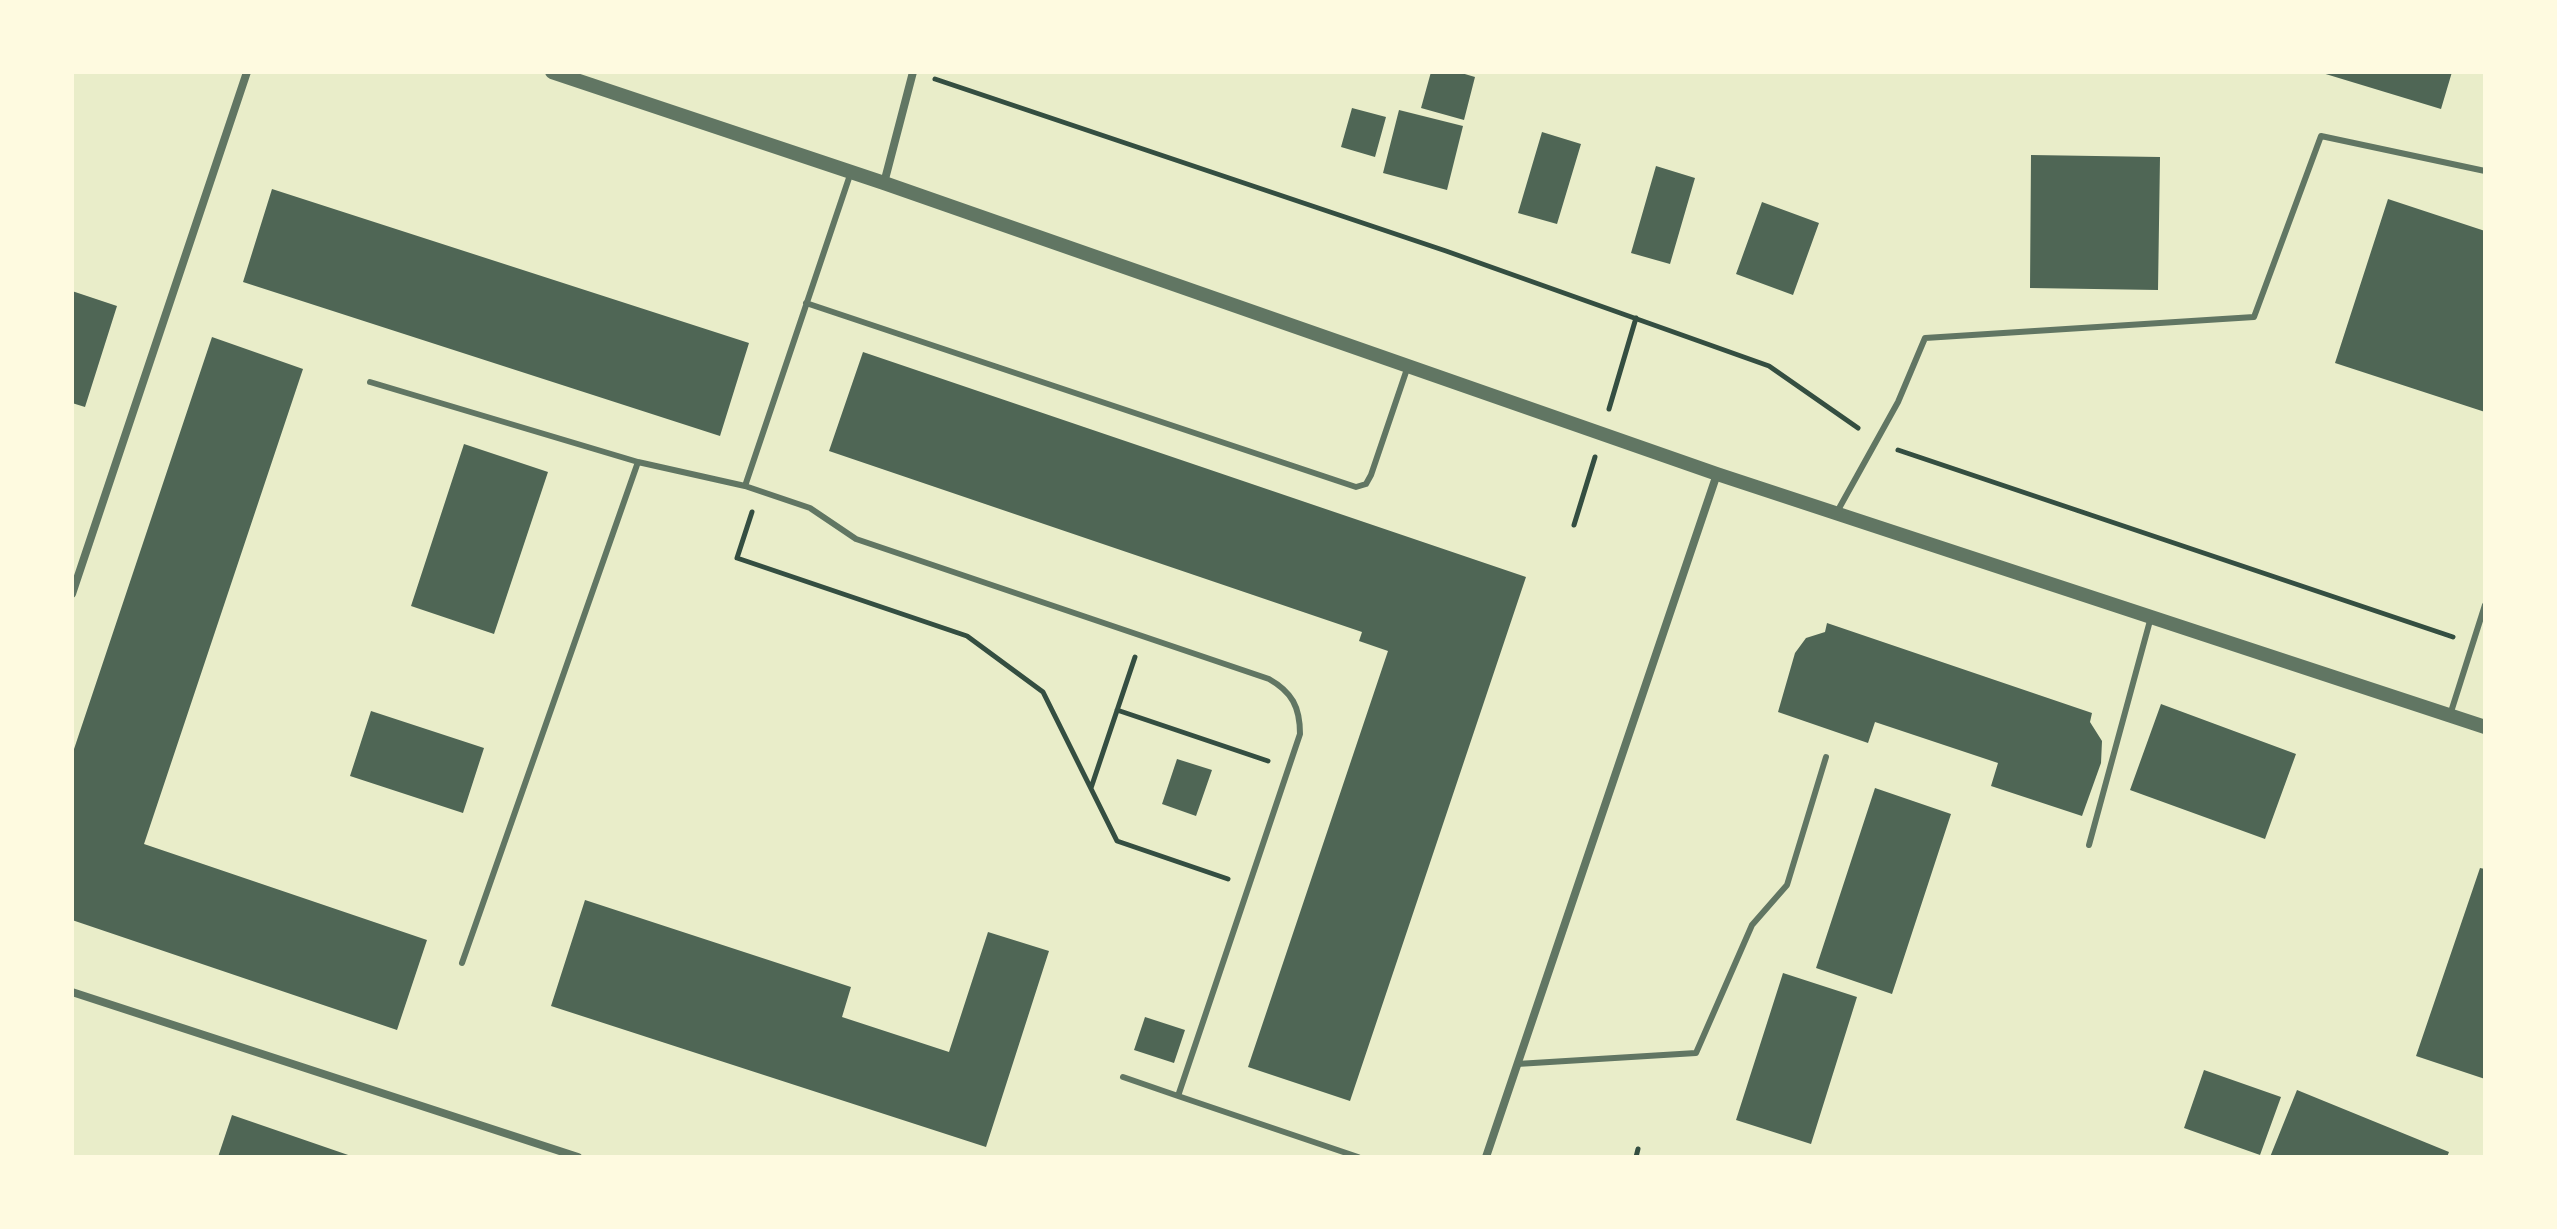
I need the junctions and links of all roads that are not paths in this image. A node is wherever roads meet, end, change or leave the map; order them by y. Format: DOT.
graph roads {
  1 [pos="247,72"];
  2 [pos="552,72"];
  3 [pos="913,72"];
  4 [pos="2485,171"];
  5 [pos="851,172"];
  6 [pos="884,183"];
  7 [pos="806,303"];
  8 [pos="1408,366"];
  9 [pos="370,382"];
  10 [pos="638,462"];
  11 [pos="1717,474"];
  12 [pos="745,486"];
  13 [pos="1837,512"];
  14 [pos="72,594"];
  15 [pos="2485,605"];
  16 [pos="2151,615"];
  17 [pos="2450,715"];
  18 [pos="2485,727"];
  19 [pos="1826,757"];
  20 [pos="2089,845"];
  21 [pos="462,963"];
  22 [pos="72,992"];
  23 [pos="1517,1064"];
  24 [pos="1123,1077"];
  25 [pos="1178,1096"];
  26 [pos="578,1157"];
  27 [pos="1358,1157"];
  28 [pos="1486,1157"];
  1 -- 14 [label="street"];
  2 -- 5 [label="street"];
  3 -- 6 [label="street"];
  4 -- 13 [label="lane"];
  5 -- 6 [label="street"];
  5 -- 7 [label="lane"];
  6 -- 8 [label="street"];
  7 -- 8 [label="lane"];
  7 -- 12 [label="lane"];
  8 -- 11 [label="street"];
  9 -- 10 [label="lane"];
  10 -- 12 [label="lane"];
  10 -- 21 [label="lane"];
  11 -- 13 [label="street"];
  11 -- 23 [label="street"];
  12 -- 25 [label="lane"];
  13 -- 16 [label="street"];
  15 -- 17 [label="lane"];
  16 -- 17 [label="street"];
  16 -- 20 [label="lane"];
  17 -- 18 [label="street"];
  19 -- 23 [label="lane"];
  22 -- 26 [label="street"];
  23 -- 28 [label="street"];
  24 -- 25 [label="lane"];
  25 -- 27 [label="lane"];
}
